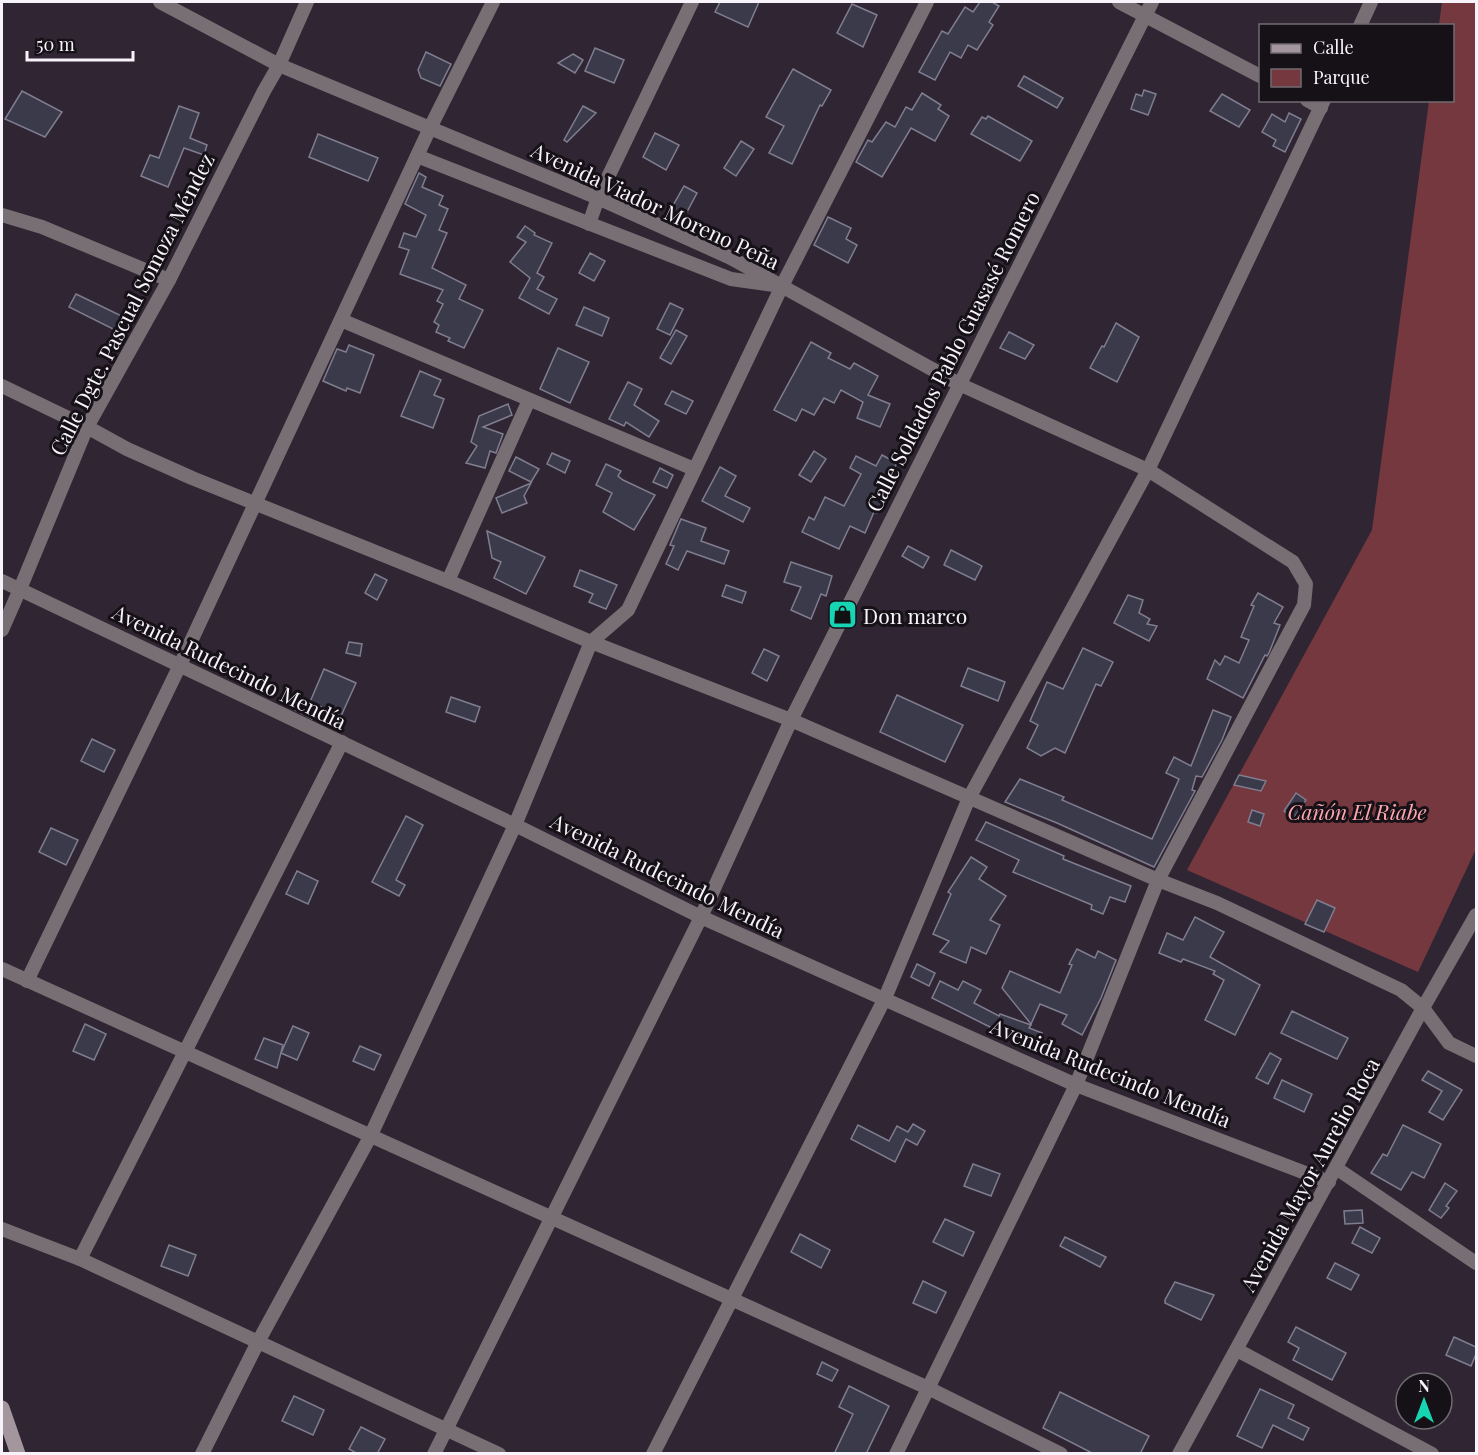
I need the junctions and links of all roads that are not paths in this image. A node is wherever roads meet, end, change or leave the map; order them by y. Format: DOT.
graph roads {
  1 [pos="160,2"];
  2 [pos="308,2"];
  3 [pos="493,2"];
  4 [pos="692,2"];
  5 [pos="927,2"];
  6 [pos="1119,2"];
  7 [pos="1152,2"];
  8 [pos="1371,2"];
  9 [pos="1146,15"];
  10 [pos="1361,24"];
  11 [pos="279,65"];
  12 [pos="1259,75"];
  13 [pos="1323,104"];
  14 [pos="430,128"];
  15 [pos="417,156"];
  16 [pos="598,198"];
  17 [pos="2,215"];
  18 [pos="589,224"];
  19 [pos="169,280"];
  20 [pos="782,286"];
  21 [pos="341,320"];
  22 [pos="959,384"];
  23 [pos="2,386"];
  24 [pos="529,400"];
  25 [pos="87,427"];
  26 [pos="694,469"];
  27 [pos="1148,470"];
  28 [pos="255,504"];
  29 [pos="2,581"];
  30 [pos="448,581"];
  31 [pos="20,589"];
  32 [pos="2,630"];
  33 [pos="591,642"];
  34 [pos="180,665"];
  35 [pos="791,720"];
  36 [pos="342,742"];
  37 [pos="969,798"];
  38 [pos="515,825"];
  39 [pos="1158,880"];
  40 [pos="1476,915"];
  41 [pos="701,917"];
  42 [pos="2,969"];
  43 [pos="27,981"];
  44 [pos="885,998"];
  45 [pos="1423,1008"];
  46 [pos="184,1052"];
  47 [pos="1476,1056"];
  48 [pos="1076,1085"];
  49 [pos="370,1137"];
  50 [pos="1336,1168"];
  51 [pos="1329,1182"];
  52 [pos="551,1217"];
  53 [pos="2,1229"];
  54 [pos="80,1259"];
  55 [pos="1476,1263"];
  56 [pos="731,1299"];
  57 [pos="258,1342"];
  58 [pos="1237,1350"];
  59 [pos="928,1388"];
  60 [pos="2,1408"];
  61 [pos="445,1430"];
  62 [pos="18,1454"];
  63 [pos="202,1454"];
  64 [pos="434,1454"];
  65 [pos="499,1454"];
  66 [pos="653,1454"];
  67 [pos="896,1454"];
  68 [pos="1061,1454"];
  69 [pos="1179,1454"];
  70 [pos="1432,1454"];
  1 -- 11 [label="street, Avenida Viador Moreno Peña"];
  2 -- 11 [label="street, Calle Dgte. Pascual Somoza Méndez"];
  3 -- 14 [label="street"];
  4 -- 16 [label="street"];
  5 -- 20 [label="street"];
  6 -- 9 [label="street"];
  7 -- 9 [label="street, Calle Soldados Pablo Guasasé Romero"];
  8 -- 10 [label="street"];
  9 -- 12 [label="street"];
  9 -- 22 [label="street, Calle Soldados Pablo Guasasé Romero"];
  11 -- 14 [label="street, Avenida Viador Moreno Peña"];
  11 -- 19 [label="street, Calle Dgte. Pascual Somoza Méndez"];
  13 -- 27 [label="street"];
  14 -- 15 [label="street"];
  14 -- 16 [label="street, Avenida Viador Moreno Peña"];
  15 -- 18 [label="street, Avenida Viador Moreno Peña"];
  15 -- 21 [label="street"];
  16 -- 18 [label="street"];
  16 -- 20 [label="street, Avenida Viador Moreno Peña"];
  17 -- 19 [label="street"];
  18 -- 20 [label="street, Avenida Viador Moreno Peña"];
  19 -- 25 [label="street, Calle Dgte. Pascual Somoza Méndez"];
  20 -- 22 [label="street"];
  20 -- 26 [label="street"];
  21 -- 24 [label="street"];
  21 -- 28 [label="street"];
  22 -- 27 [label="street"];
  22 -- 35 [label="street, Calle Soldados Pablo Guasasé Romero"];
  23 -- 25 [label="street"];
  24 -- 26 [label="street"];
  24 -- 30 [label="street"];
  25 -- 28 [label="street"];
  25 -- 31 [label="street, Calle Dgte. Pascual Somoza Méndez"];
  26 -- 33 [label="street"];
  27 -- 37 [label="street"];
  27 -- 39 [label="street"];
  28 -- 30 [label="street"];
  28 -- 34 [label="street"];
  29 -- 31 [label="street, Avenida Rudecindo Mendía"];
  30 -- 33 [label="street"];
  31 -- 32 [label="street, Calle Dgte. Pascual Somoza Méndez"];
  31 -- 34 [label="street, Avenida Rudecindo Mendía"];
  33 -- 35 [label="street"];
  33 -- 38 [label="street"];
  34 -- 36 [label="street, Avenida Rudecindo Mendía"];
  34 -- 43 [label="street"];
  35 -- 37 [label="street"];
  35 -- 41 [label="street, Calle Soldados Pablo Guasasé Romero"];
  36 -- 38 [label="street, Avenida Rudecindo Mendía"];
  36 -- 46 [label="street"];
  37 -- 39 [label="street"];
  37 -- 44 [label="street"];
  38 -- 41 [label="street, Avenida Rudecindo Mendía"];
  38 -- 49 [label="street"];
  39 -- 45 [label="street"];
  39 -- 48 [label="street"];
  40 -- 45 [label="street, Avenida Mayor Aurelio Roca"];
  41 -- 44 [label="street, Avenida Rudecindo Mendía"];
  41 -- 52 [label="street, Calle Soldados Pablo Guasasé Romero"];
  42 -- 43 [label="street"];
  43 -- 46 [label="street"];
  44 -- 48 [label="street, Avenida Rudecindo Mendía"];
  44 -- 56 [label="street"];
  45 -- 47 [label="street"];
  45 -- 50 [label="street, Avenida Mayor Aurelio Roca"];
  46 -- 49 [label="street"];
  46 -- 54 [label="street"];
  48 -- 51 [label="street, Avenida Rudecindo Mendía"];
  48 -- 59 [label="street"];
  49 -- 52 [label="street"];
  49 -- 57 [label="street"];
  50 -- 51 [label="street, Avenida Mayor Aurelio Roca"];
  50 -- 55 [label="street"];
  51 -- 58 [label="street, Avenida Mayor Aurelio Roca"];
  52 -- 56 [label="street"];
  52 -- 61 [label="street, Calle Soldados Pablo Guasasé Romero"];
  53 -- 54 [label="street"];
  54 -- 57 [label="street"];
  56 -- 59 [label="street"];
  56 -- 66 [label="street"];
  57 -- 61 [label="street"];
  57 -- 63 [label="street"];
  58 -- 69 [label="street, Avenida Mayor Aurelio Roca"];
  58 -- 70 [label="street"];
  59 -- 67 [label="street"];
  59 -- 68 [label="street"];
  60 -- 62 [label="main road"];
  61 -- 64 [label="street, Calle Soldados Pablo Guasasé Romero"];
  61 -- 65 [label="street"];
}
